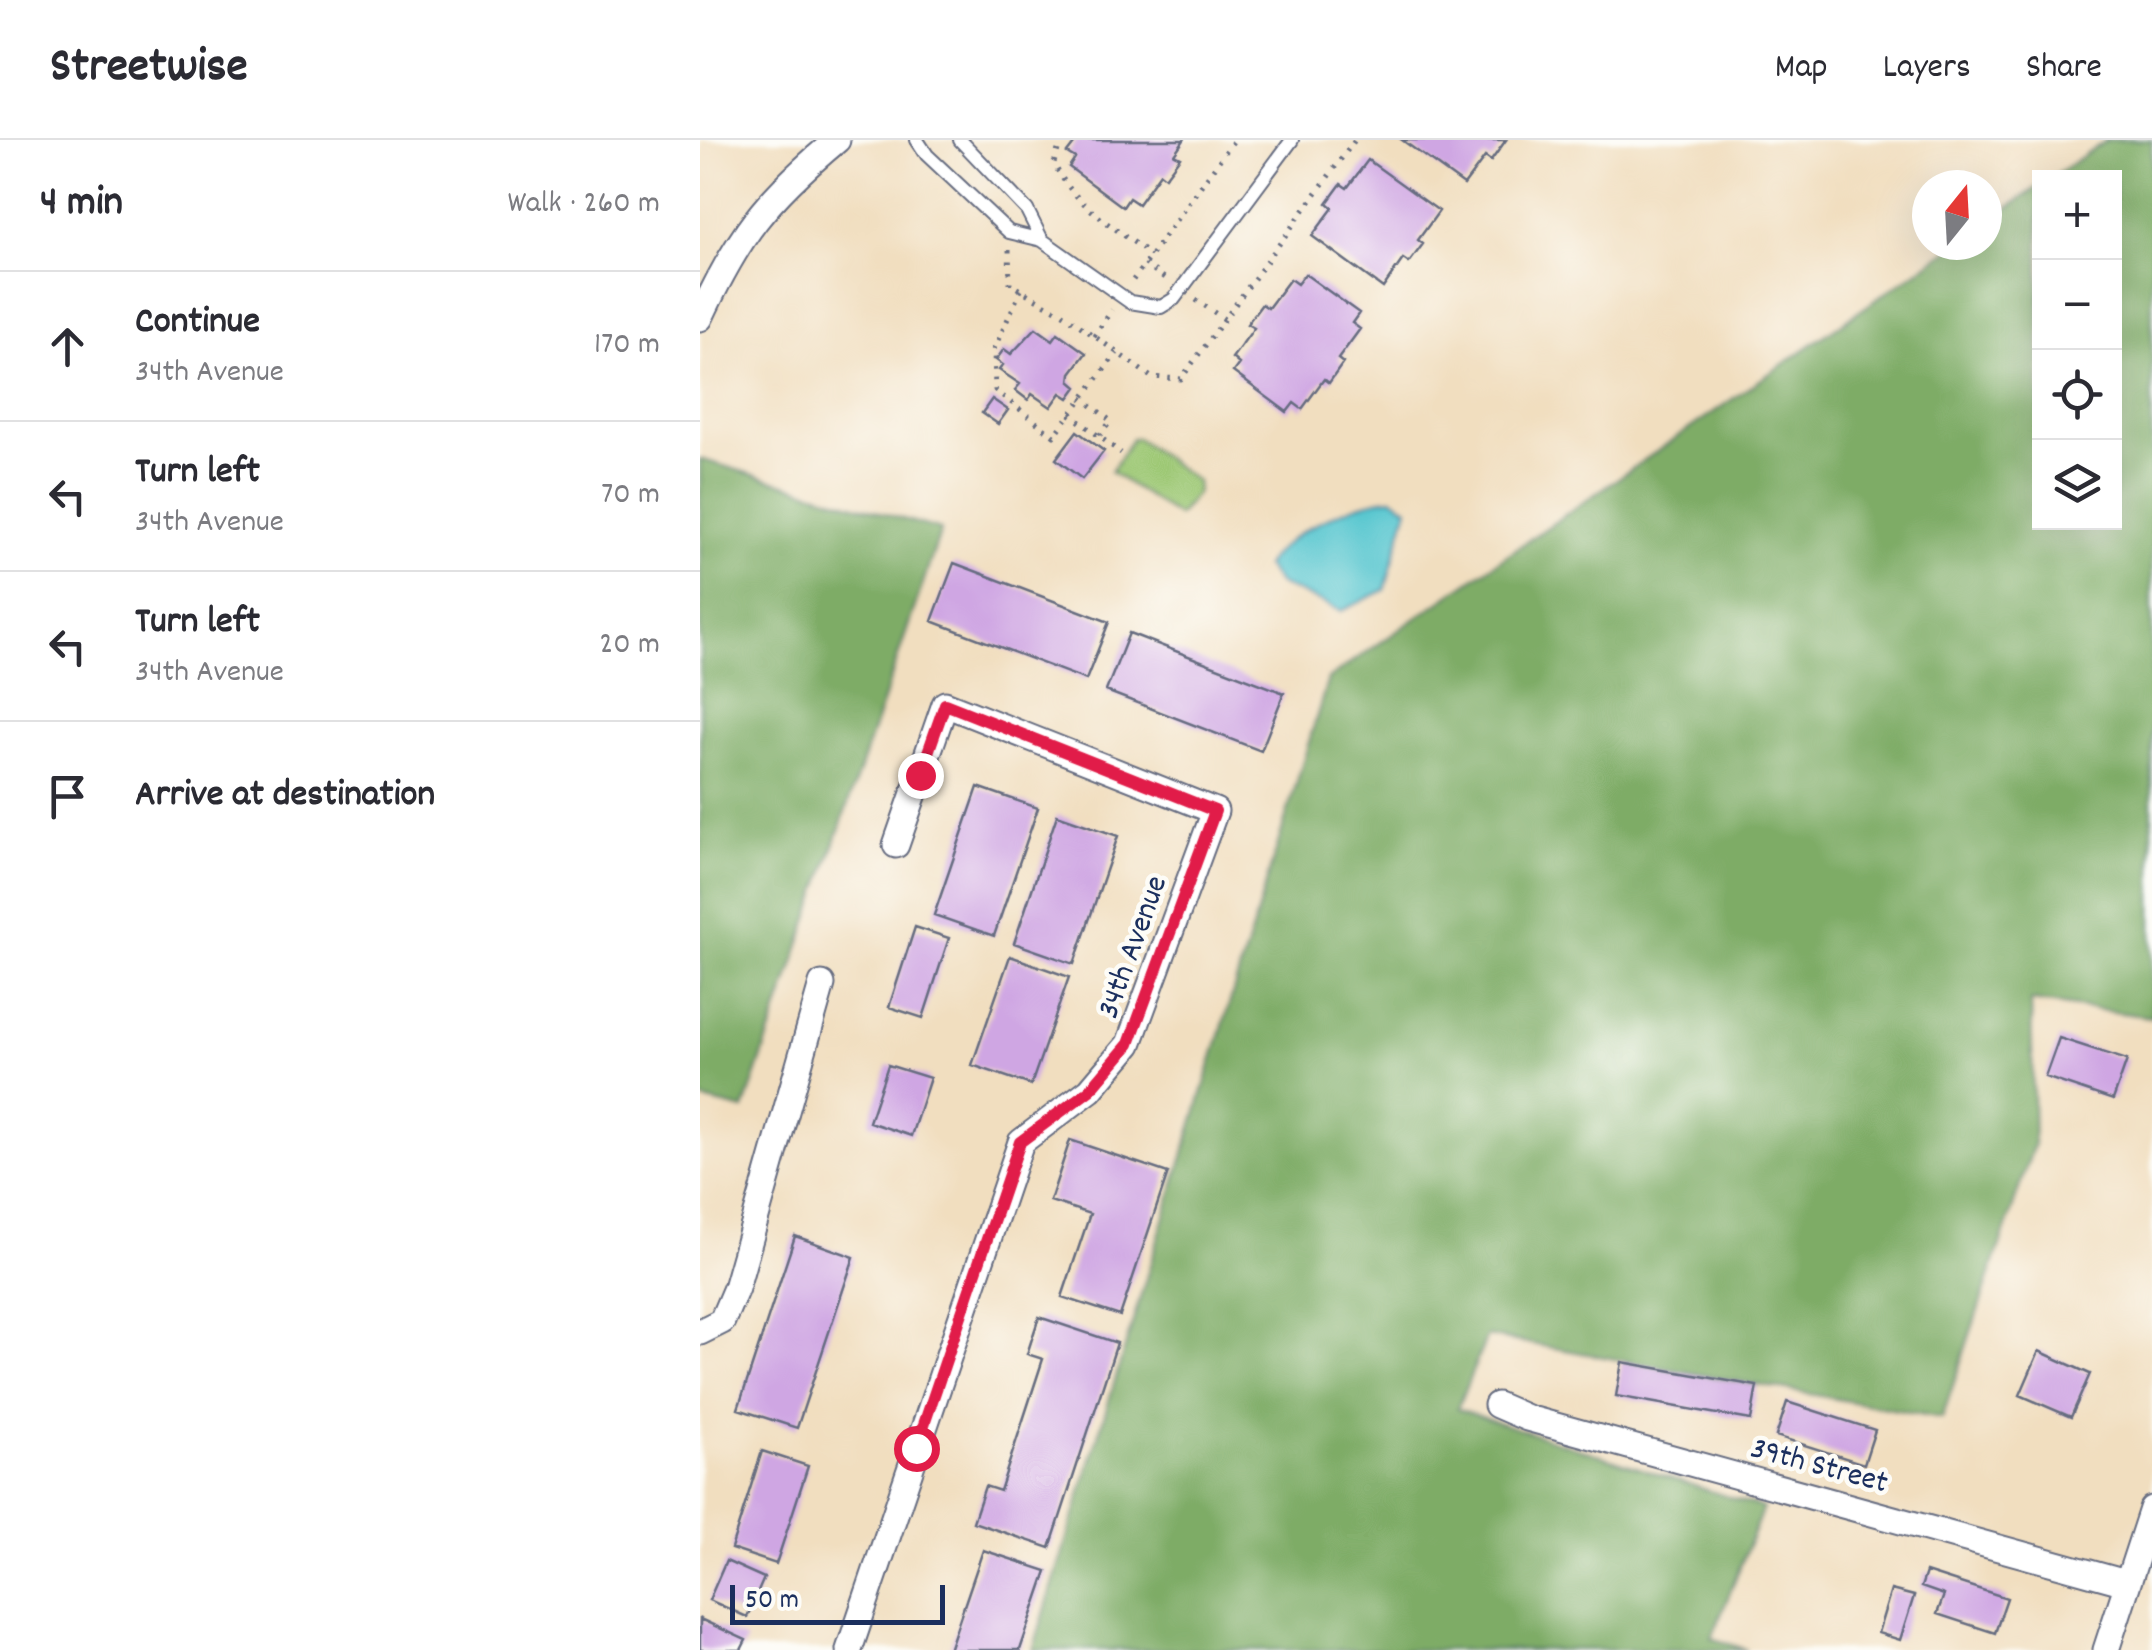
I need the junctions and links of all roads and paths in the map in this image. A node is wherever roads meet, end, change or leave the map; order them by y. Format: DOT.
graph roads {
  1 [pos="837,140"];
  2 [pos="917,140"];
  3 [pos="960,140"];
  4 [pos="1061,140"];
  5 [pos="1234,140"];
  6 [pos="1292,140"];
  7 [pos="1042,240"];
  8 [pos="1151,255"];
  9 [pos="1021,290"];
  10 [pos="1122,296"];
  11 [pos="700,318"];
  12 [pos="1094,336"];
  13 [pos="1117,353"];
  14 [pos="1082,398"];
  15 [pos="1070,414"];
  16 [pos="1098,436"];
  17 [pos="1121,453"];
  18 [pos="896,845"];
  19 [pos="822,984"];
  20 [pos="711,1326"];
  21 [pos="1497,1405"];
  22 [pos="2152,1509"];
  23 [pos="2126,1583"];
  24 [pos="848,1650"];
  25 [pos="2106,1650"];
  1 -- 11 [label="street"];
  2 -- 7 [label="lane"];
  3 -- 7 [label="lane"];
  4 -- 8 [label="path"];
  5 -- 8 [label="path"];
  6 -- 10 [label="lane"];
  7 -- 10 [label="lane"];
  8 -- 10 [label="path"];
  9 -- 15 [label="path"];
  10 -- 12 [label="path"];
  13 -- 14 [label="path"];
  14 -- 15 [label="path"];
  14 -- 16 [label="path"];
  15 -- 16 [label="path"];
  16 -- 17 [label="path"];
  18 -- 24 [label="street, 34th Avenue"];
  19 -- 20 [label="street"];
  21 -- 23 [label="street, 39th Street"];
  22 -- 23 [label="street"];
  23 -- 25 [label="street"];
}
